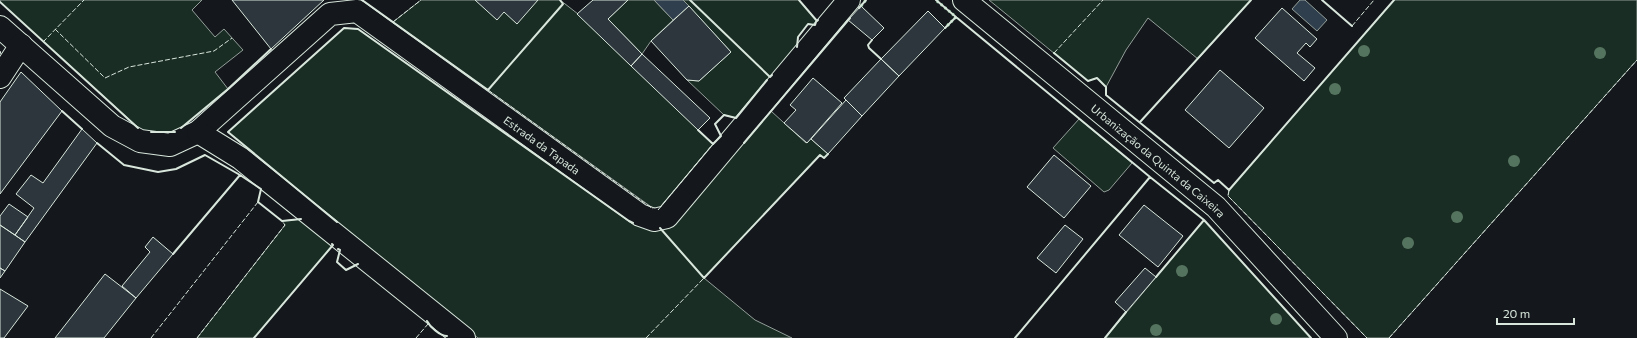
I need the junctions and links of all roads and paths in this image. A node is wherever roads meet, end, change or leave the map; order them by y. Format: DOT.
graph roads {
  1 [pos="849,0"];
  2 [pos="964,0"];
  3 [pos="0,27"];
  4 [pos="21,45"];
  5 [pos="0,77"];
  6 [pos="198,132"];
  7 [pos="464,338"];
  8 [pos="1336,338"];
  1 -- 6 [label="street, Estrada da Tapada"];
  2 -- 8 [label="street, Urbanização da Quinta da Caixeira"];
  3 -- 4 [label="street, Estrada da Tapada"];
  4 -- 5 [label="street"];
  4 -- 6 [label="street, Estrada da Tapada"];
  6 -- 7 [label="street"];
}
